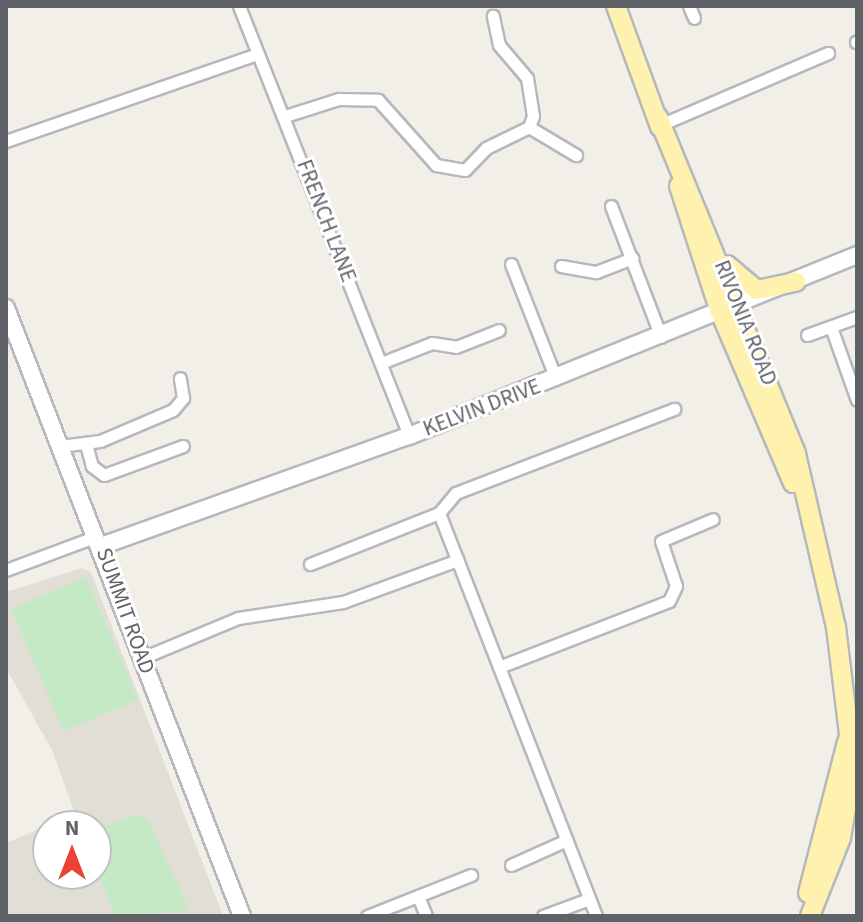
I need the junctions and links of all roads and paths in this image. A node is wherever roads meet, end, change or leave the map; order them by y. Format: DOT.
graph roads {
  1 [pos="239,6"];
  2 [pos="616,6"];
  3 [pos="493,16"];
  4 [pos="828,53"];
  5 [pos="257,54"];
  6 [pos="285,116"];
  7 [pos="661,122"];
  8 [pos="529,127"];
  9 [pos="6,141"];
  10 [pos="576,155"];
  11 [pos="611,206"];
  12 [pos="714,246"];
  13 [pos="857,255"];
  14 [pos="632,258"];
  15 [pos="511,264"];
  16 [pos="561,266"];
  17 [pos="796,282"];
  18 [pos="6,308"];
  19 [pos="729,309"];
  20 [pos="857,317"];
  21 [pos="831,327"];
  22 [pos="499,330"];
  23 [pos="807,335"];
  24 [pos="661,337"];
  25 [pos="381,363"];
  26 [pos="180,378"];
  27 [pos="556,379"];
  28 [pos="857,400"];
  29 [pos="674,409"];
  30 [pos="409,436"];
  31 [pos="86,444"];
  32 [pos="60,446"];
  33 [pos="183,446"];
  34 [pos="439,513"];
  35 [pos="713,519"];
  36 [pos="99,541"];
  37 [pos="458,560"];
  38 [pos="310,564"];
  39 [pos="6,570"];
  40 [pos="142,658"];
  41 [pos="499,667"];
  42 [pos="846,759"];
  43 [pos="857,791"];
  44 [pos="840,806"];
  45 [pos="567,840"];
  46 [pos="511,865"];
  47 [pos="471,875"];
  48 [pos="418,896"];
  49 [pos="589,899"];
  50 [pos="242,916"];
  51 [pos="367,916"];
  52 [pos="426,916"];
  53 [pos="543,916"];
  54 [pos="596,916"];
  55 [pos="797,916"];
  56 [pos="810,916"];
  1 -- 5 [label="street, FRENCH LANE"];
  2 -- 7 [label="main road, RIVONIA ROAD"];
  3 -- 8 [label="street"];
  4 -- 7 [label="street"];
  5 -- 6 [label="street, FRENCH LANE"];
  5 -- 9 [label="street"];
  6 -- 8 [label="street"];
  6 -- 25 [label="street, FRENCH LANE"];
  7 -- 12 [label="main road, RIVONIA ROAD"];
  7 -- 19 [label="main road, RIVONIA ROAD"];
  8 -- 10 [label="street"];
  11 -- 14 [label="street"];
  12 -- 17 [label="main road"];
  12 -- 19 [label="main road, RIVONIA ROAD"];
  13 -- 17 [label="main road, KELVIN DRIVE"];
  14 -- 16 [label="street"];
  14 -- 24 [label="street"];
  15 -- 27 [label="street"];
  17 -- 19 [label="main road, KELVIN DRIVE"];
  18 -- 32 [label="main road, SUMMIT ROAD"];
  19 -- 24 [label="main road, KELVIN DRIVE"];
  19 -- 42 [label="main road, RIVONIA ROAD"];
  20 -- 21 [label="street"];
  21 -- 23 [label="street"];
  21 -- 28 [label="street"];
  22 -- 25 [label="street"];
  24 -- 27 [label="main road, KELVIN DRIVE"];
  25 -- 30 [label="street, FRENCH LANE"];
  26 -- 31 [label="street"];
  27 -- 30 [label="main road, KELVIN DRIVE"];
  29 -- 34 [label="street"];
  30 -- 36 [label="main road, KELVIN DRIVE"];
  31 -- 32 [label="street"];
  31 -- 33 [label="street"];
  32 -- 36 [label="main road, SUMMIT ROAD"];
  34 -- 37 [label="street"];
  34 -- 38 [label="street"];
  35 -- 41 [label="street"];
  36 -- 39 [label="street"];
  36 -- 40 [label="main road, SUMMIT ROAD"];
  37 -- 40 [label="street"];
  37 -- 41 [label="street"];
  40 -- 50 [label="main road, SUMMIT ROAD"];
  41 -- 45 [label="street"];
  42 -- 44 [label="main road"];
  42 -- 44 [label="main road, RIVONIA ROAD"];
  43 -- 44 [label="main road"];
  44 -- 55 [label="main road, RIVONIA ROAD"];
  44 -- 56 [label="main road, RIVONIA ROAD"];
  45 -- 46 [label="street"];
  45 -- 49 [label="street"];
  47 -- 48 [label="street"];
  48 -- 51 [label="street"];
  48 -- 52 [label="street"];
  49 -- 53 [label="street"];
  49 -- 54 [label="street"];
}
